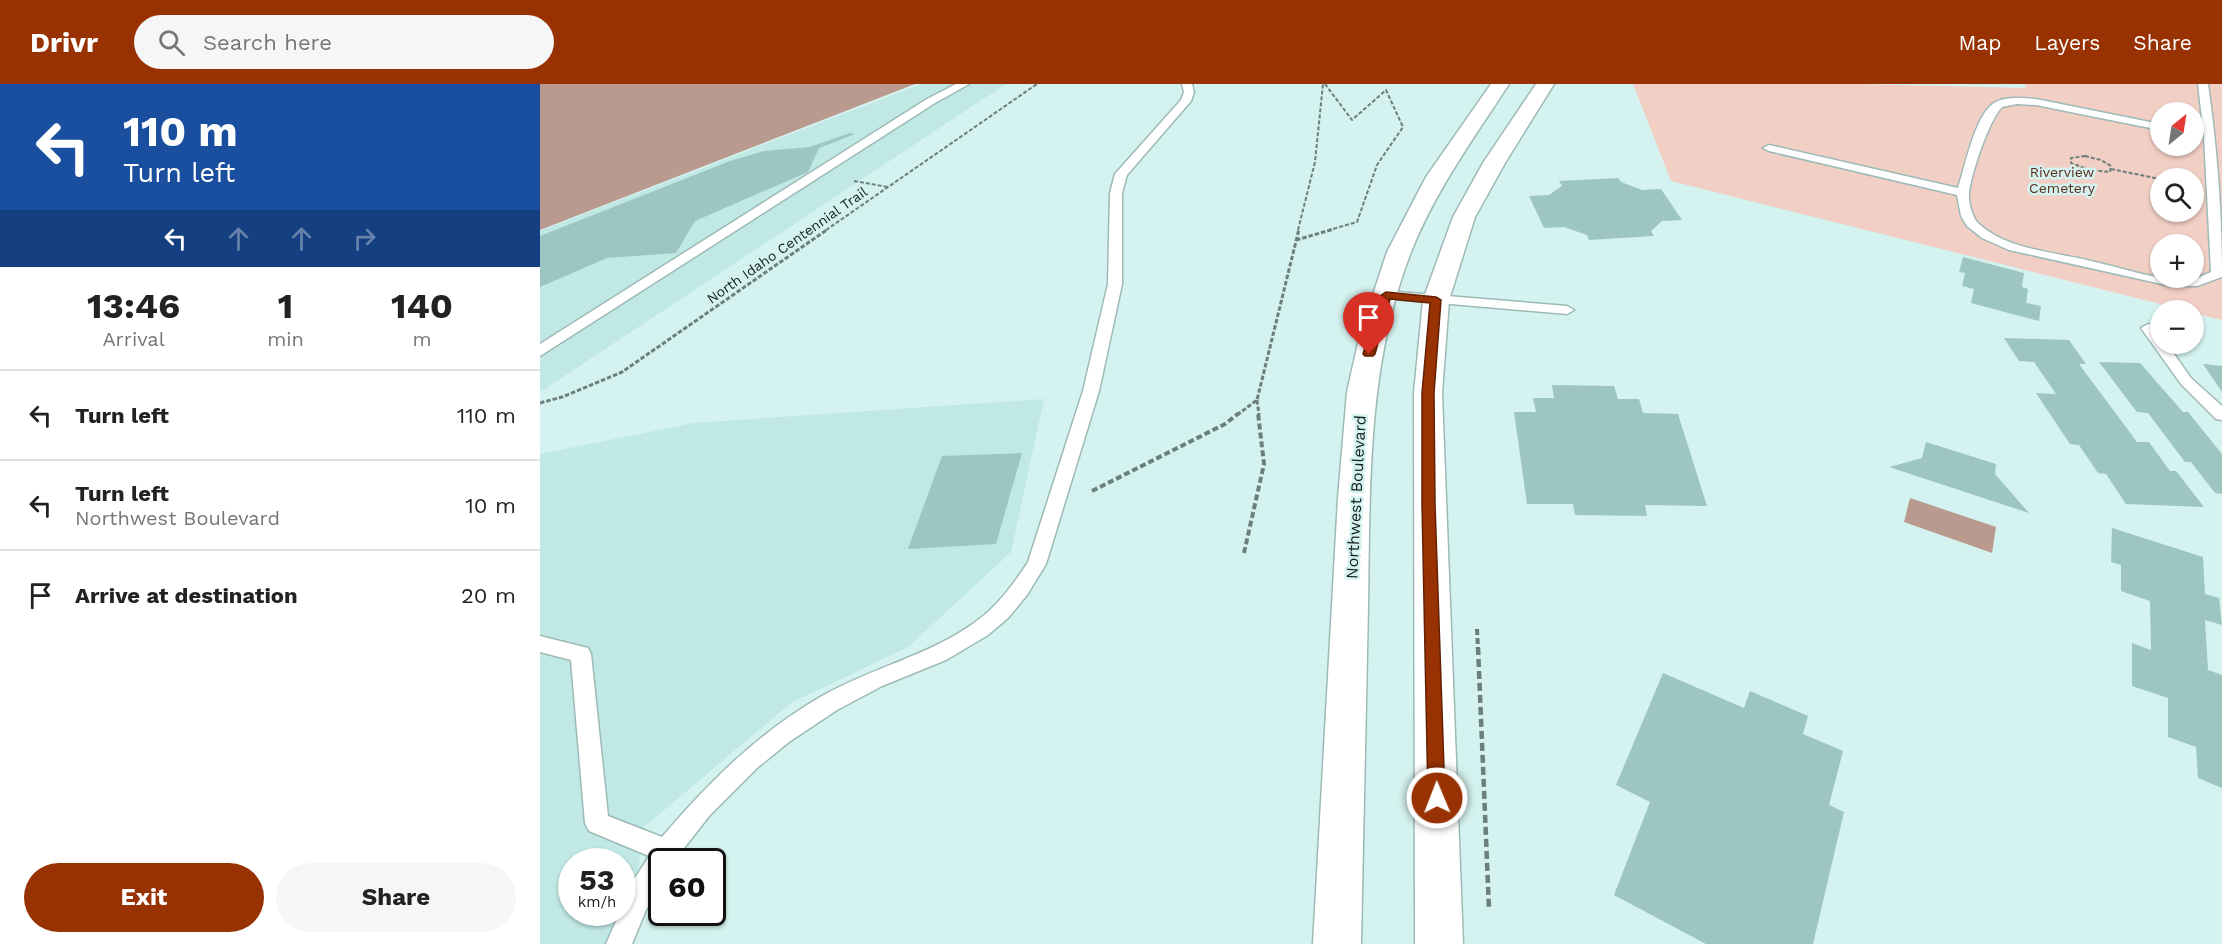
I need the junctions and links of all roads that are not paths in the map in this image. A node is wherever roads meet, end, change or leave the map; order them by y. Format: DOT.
graph roads {
  1 [pos="964,84"];
  2 [pos="1187,84"];
  3 [pos="1500,84"];
  4 [pos="1545,84"];
  5 [pos="2203,84"];
  6 [pos="2150,125"];
  7 [pos="2211,137"];
  8 [pos="1769,148"];
  9 [pos="1963,193"];
  10 [pos="1386,296"];
  11 [pos="1436,300"];
  12 [pos="1567,310"];
  13 [pos="2148,328"];
  14 [pos="540,351"];
  15 [pos="2222,415"];
  16 [pos="540,644"];
  17 [pos="659,848"];
  18 [pos="668,848"];
  19 [pos="648,881"];
  20 [pos="619,944"];
  21 [pos="1337,944"];
  22 [pos="1439,944"];
  1 -- 14 [label="lane"];
  2 -- 18 [label="lane"];
  3 -- 10 [label="main road, Northwest Boulevard"];
  4 -- 11 [label="main road"];
  5 -- 7 [label="lane"];
  6 -- 9 [label="lane"];
  7 -- 9 [label="lane"];
  8 -- 9 [label="lane"];
  10 -- 11 [label="lane"];
  10 -- 21 [label="main road, Northwest Boulevard"];
  11 -- 12 [label="lane"];
  11 -- 22 [label="main road"];
  13 -- 15 [label="lane"];
  16 -- 17 [label="lane"];
  19 -- 20 [label="lane"];
}
